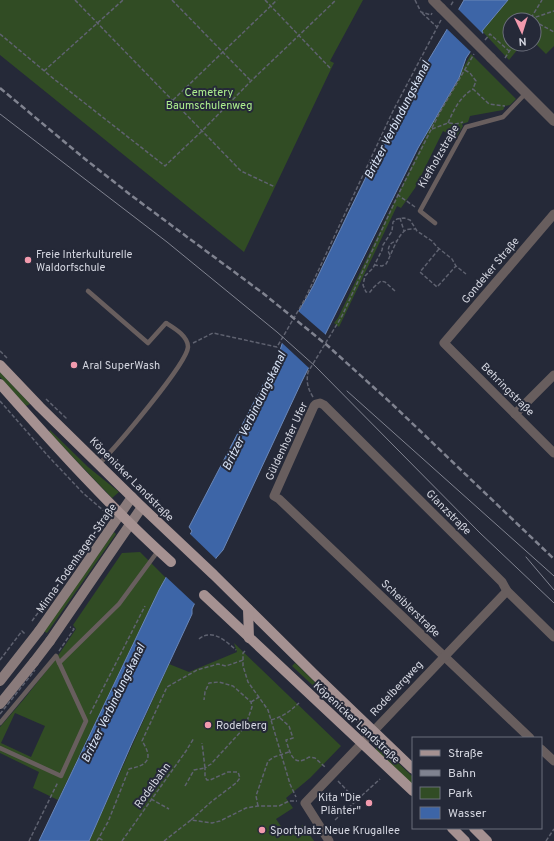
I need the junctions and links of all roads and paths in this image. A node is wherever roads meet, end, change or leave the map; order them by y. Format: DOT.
graph roads {
  1 [pos="75,0"];
  2 [pos="124,0"];
  3 [pos="172,0"];
  4 [pos="265,0"];
  5 [pos="277,0"];
  6 [pos="336,0"];
  7 [pos="415,0"];
  8 [pos="432,0"];
  9 [pos="542,0"];
  10 [pos="271,6"];
  11 [pos="436,10"];
  12 [pos="421,12"];
  13 [pos="536,12"];
  14 [pos="554,12"];
  15 [pos="542,16"];
  16 [pos="98,23"];
  17 [pos="542,25"];
  18 [pos="554,32"];
  19 [pos="0,34"];
  20 [pos="298,35"];
  21 [pos="485,40"];
  22 [pos="502,45"];
  23 [pos="223,52"];
  24 [pos="476,52"];
  25 [pos="508,52"];
  26 [pos="505,58"];
  27 [pos="331,69"];
  28 [pos="465,70"];
  29 [pos="44,71"];
  30 [pos="251,81"];
  31 [pos="473,89"];
  32 [pos="526,93"];
  33 [pos="173,100"];
  34 [pos="510,110"];
  35 [pos="554,121"];
  36 [pos="448,123"];
  37 [pos="456,124"];
  38 [pos="432,129"];
  39 [pos="202,131"];
  40 [pos="275,186"];
  41 [pos="398,194"];
  42 [pos="420,211"];
  43 [pos="554,214"];
  44 [pos="400,218"];
  45 [pos="435,224"];
  46 [pos="416,229"];
  47 [pos="404,231"];
  48 [pos="397,241"];
  49 [pos="439,249"];
  50 [pos="390,255"];
  51 [pos="374,265"];
  52 [pos="456,266"];
  53 [pos="466,274"];
  54 [pos="88,291"];
  55 [pos="395,291"];
  56 [pos="444,343"];
  57 [pos="188,347"];
  58 [pos="0,365"];
  59 [pos="554,375"];
  60 [pos="0,384"];
  61 [pos="314,400"];
  62 [pos="0,401"];
  63 [pos="324,405"];
  64 [pos="40,407"];
  65 [pos="515,414"];
  66 [pos="29,417"];
  67 [pos="554,453"];
  68 [pos="99,464"];
  69 [pos="274,496"];
  70 [pos="132,497"];
  71 [pos="142,507"];
  72 [pos="104,511"];
  73 [pos="120,515"];
  74 [pos="131,524"];
  75 [pos="158,551"];
  76 [pos="171,562"];
  77 [pos="507,591"];
  78 [pos="204,595"];
  79 [pos="43,606"];
  80 [pos="145,606"];
  81 [pos="248,609"];
  82 [pos="32,621"];
  83 [pos="69,626"];
  84 [pos="22,631"];
  85 [pos="554,637"];
  86 [pos="199,638"];
  87 [pos="249,638"];
  88 [pos="236,650"];
  89 [pos="245,651"];
  90 [pos="56,656"];
  91 [pos="444,656"];
  92 [pos="0,660"];
  93 [pos="243,660"];
  94 [pos="59,663"];
  95 [pos="38,667"];
  96 [pos="0,681"];
  97 [pos="259,697"];
  98 [pos="204,700"];
  99 [pos="251,702"];
  100 [pos="299,703"];
  101 [pos="0,704"];
  102 [pos="0,714"];
  103 [pos="280,718"];
  104 [pos="271,720"];
  105 [pos="86,721"];
  106 [pos="0,723"];
  107 [pos="373,730"];
  108 [pos="529,737"];
  109 [pos="194,738"];
  110 [pos="202,743"];
  111 [pos="361,743"];
  112 [pos="0,748"];
  113 [pos="542,750"];
  114 [pos="290,752"];
  115 [pos="281,755"];
  116 [pos="554,761"];
  117 [pos="325,767"];
  118 [pos="205,768"];
  119 [pos="412,768"];
  120 [pos="61,776"];
  121 [pos="380,779"];
  122 [pos="338,781"];
  123 [pos="185,786"];
  124 [pos="412,790"];
  125 [pos="296,797"];
  126 [pos="151,799"];
  127 [pos="293,800"];
  128 [pos="357,801"];
  129 [pos="258,806"];
  130 [pos="169,809"];
  131 [pos="191,820"];
  132 [pos="335,820"];
  133 [pos="453,829"];
  134 [pos="475,829"];
  135 [pos="554,829"];
  136 [pos="99,838"];
  137 [pos="29,841"];
  138 [pos="97,841"];
  139 [pos="104,841"];
  140 [pos="122,841"];
  141 [pos="164,841"];
  142 [pos="329,841"];
  143 [pos="465,841"];
  144 [pos="488,841"];
  145 [pos="546,841"];
  1 -- 16 [label="path"];
  2 -- 16 [label="path"];
  3 -- 23 [label="path"];
  4 -- 10 [label="path"];
  5 -- 10 [label="path"];
  6 -- 20 [label="path"];
  7 -- 12 [label="path"];
  8 -- 11 [label="street"];
  9 -- 13 [label="path"];
  10 -- 20 [label="path"];
  10 -- 23 [label="path"];
  11 -- 12 [label="path"];
  11 -- 32 [label="street, bridge"];
  12 -- 57 [label="path"];
  14 -- 15 [label="path"];
  16 -- 29 [label="path"];
  16 -- 33 [label="path"];
  17 -- 18 [label="path"];
  19 -- 29 [label="path"];
  20 -- 27 [label="path"];
  20 -- 30 [label="path"];
  21 -- 22 [label="path"];
  23 -- 30 [label="path"];
  23 -- 33 [label="path"];
  24 -- 28 [label="path"];
  25 -- 26 [label="path"];
  28 -- 31 [label="path"];
  28 -- 38 [label="path"];
  29 -- 39 [label="path"];
  30 -- 39 [label="path"];
  31 -- 34 [label="path"];
  31 -- 36 [label="path"];
  32 -- 34 [label="lane"];
  32 -- 35 [label="street"];
  33 -- 39 [label="path"];
  34 -- 42 [label="lane, Kiefholzstraße"];
  36 -- 37 [label="path"];
  36 -- 38 [label="path"];
  38 -- 41 [label="path"];
  39 -- 40 [label="path"];
  41 -- 42 [label="path"];
  41 -- 61 [label="path"];
  42 -- 45 [label="lane"];
  43 -- 56 [label="street, Gondeker Straße"];
  44 -- 46 [label="path"];
  44 -- 47 [label="path"];
  44 -- 51 [label="path"];
  46 -- 47 [label="path"];
  46 -- 49 [label="path"];
  47 -- 48 [label="path"];
  48 -- 50 [label="path"];
  48 -- 50 [label="path"];
  49 -- 52 [label="path"];
  49 -- 52 [label="path"];
  50 -- 51 [label="path"];
  51 -- 55 [label="path"];
  52 -- 53 [label="path"];
  54 -- 57 [label="lane"];
  56 -- 65 [label="street, Behringstraße"];
  57 -- 68 [label="lane"];
  58 -- 64 [label="main road, Köpenicker Landstraße"];
  59 -- 65 [label="street"];
  60 -- 66 [label="main road"];
  62 -- 72 [label="path"];
  63 -- 69 [label="street, Güldenhofer Ufer"];
  63 -- 77 [label="street, Glanzstraße"];
  64 -- 66 [label="lane"];
  64 -- 68 [label="main road, Köpenicker Landstraße"];
  65 -- 67 [label="street, Behringstraße"];
  66 -- 73 [label="main road"];
  68 -- 70 [label="main road, Köpenicker Landstraße"];
  69 -- 91 [label="street, Scheiblerstraße"];
  70 -- 71 [label="main road, Köpenicker Landstraße"];
  70 -- 73 [label="main road, Minna-Todenhagen-Straße"];
  71 -- 74 [label="main road"];
  71 -- 81 [label="main road, Köpenicker Landstraße"];
  73 -- 74 [label="main road"];
  73 -- 96 [label="main road, Minna-Todenhagen-Straße, bridge"];
  74 -- 75 [label="main road"];
  74 -- 101 [label="main road, bridge"];
  75 -- 76 [label="main road"];
  75 -- 94 [label="lane"];
  77 -- 85 [label="street, Glanzstraße"];
  77 -- 91 [label="street, Rodelbergweg"];
  78 -- 87 [label="main road, Köpenicker Landstraße"];
  79 -- 82 [label="path"];
  80 -- 105 [label="path"];
  81 -- 87 [label="main road"];
  81 -- 107 [label="main road, Köpenicker Landstraße"];
  83 -- 90 [label="path"];
  84 -- 92 [label="path"];
  86 -- 88 [label="path"];
  87 -- 111 [label="main road, Köpenicker Landstraße"];
  89 -- 93 [label="path"];
  90 -- 94 [label="lane"];
  90 -- 106 [label="lane"];
  91 -- 107 [label="street, Rodelbergweg"];
  91 -- 108 [label="street, Scheiblerstraße"];
  93 -- 97 [label="path"];
  93 -- 136 [label="path"];
  94 -- 105 [label="lane"];
  95 -- 102 [label="path, bridge"];
  97 -- 99 [label="path"];
  97 -- 104 [label="path"];
  98 -- 99 [label="path"];
  99 -- 118 [label="path"];
  100 -- 103 [label="path"];
  103 -- 104 [label="path"];
  103 -- 114 [label="path"];
  104 -- 115 [label="path"];
  105 -- 120 [label="lane"];
  107 -- 111 [label="street, Rodelbergweg"];
  107 -- 119 [label="main road, Köpenicker Landstraße"];
  109 -- 126 [label="path, Rodelbahn"];
  110 -- 118 [label="path"];
  111 -- 124 [label="main road, Köpenicker Landstraße"];
  111 -- 142 [label="street, Rodelbergweg"];
  112 -- 120 [label="lane"];
  113 -- 116 [label="street"];
  114 -- 115 [label="path"];
  114 -- 117 [label="path"];
  115 -- 125 [label="path"];
  115 -- 129 [label="path"];
  118 -- 123 [label="path"];
  118 -- 131 [label="path"];
  120 -- 137 [label="path"];
  121 -- 128 [label="path"];
  122 -- 128 [label="path"];
  126 -- 130 [label="path"];
  126 -- 140 [label="path, Rodelbahn"];
  127 -- 129 [label="path"];
  128 -- 132 [label="path"];
  129 -- 131 [label="path"];
  131 -- 141 [label="path"];
  133 -- 143 [label="main road"];
  134 -- 144 [label="main road"];
  135 -- 145 [label="path"];
  136 -- 138 [label="path"];
  136 -- 139 [label="path"];
}
